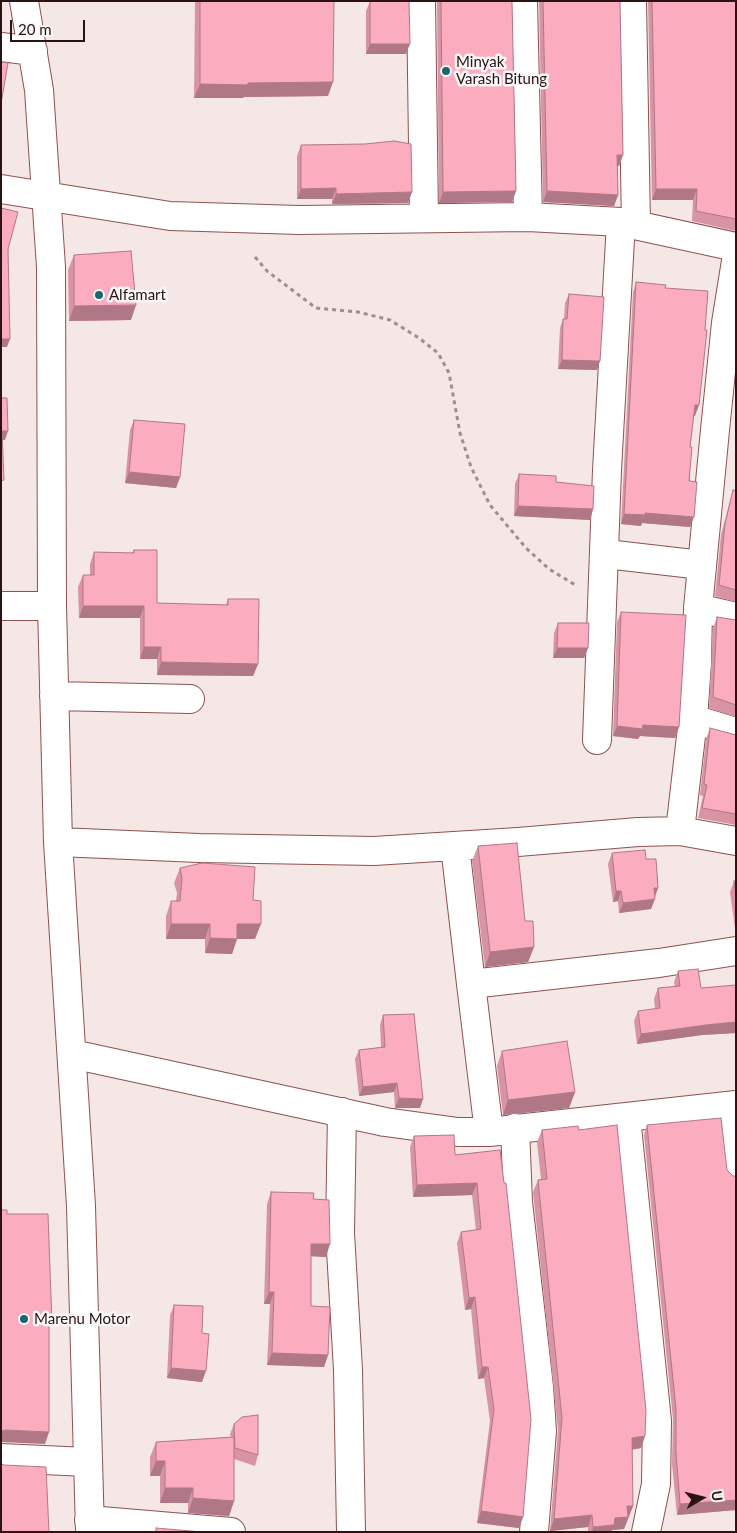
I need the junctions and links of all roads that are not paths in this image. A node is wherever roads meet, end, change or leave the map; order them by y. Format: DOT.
graph roads {
  1 [pos="24,1"];
  2 [pos="421,1"];
  3 [pos="523,1"];
  4 [pos="632,1"];
  5 [pos="1,47"];
  6 [pos="33,51"];
  7 [pos="1,189"];
  8 [pos="46,198"];
  9 [pos="424,217"];
  10 [pos="528,217"];
  11 [pos="629,224"];
  12 [pos="736,247"];
  13 [pos="736,261"];
  14 [pos="606,554"];
  15 [pos="702,566"];
  16 [pos="1,606"];
  17 [pos="52,606"];
  18 [pos="698,608"];
  19 [pos="736,617"];
  20 [pos="54,696"];
  21 [pos="190,699"];
  22 [pos="693,719"];
  23 [pos="736,732"];
  24 [pos="598,740"];
  25 [pos="680,831"];
  26 [pos="736,841"];
  27 [pos="58,842"];
  28 [pos="455,846"];
  29 [pos="736,951"];
  30 [pos="471,984"];
  31 [pos="72,1054"];
  32 [pos="734,1106"];
  33 [pos="342,1112"];
  34 [pos="626,1117"];
  35 [pos="515,1128"];
  36 [pos="489,1132"];
  37 [pos="736,1172"];
  38 [pos="1,1458"];
  39 [pos="87,1462"];
  40 [pos="90,1526"];
  41 [pos="231,1532"];
  42 [pos="351,1532"];
  43 [pos="534,1532"];
  44 [pos="646,1532"];
  1 -- 6 [label="street"];
  2 -- 9 [label="street"];
  3 -- 10 [label="street"];
  4 -- 11 [label="street"];
  5 -- 6 [label="street"];
  6 -- 8 [label="street"];
  7 -- 8 [label="street"];
  8 -- 9 [label="street"];
  8 -- 17 [label="street"];
  9 -- 10 [label="street"];
  10 -- 11 [label="street"];
  11 -- 12 [label="street"];
  11 -- 14 [label="street"];
  13 -- 15 [label="street"];
  14 -- 15 [label="street"];
  14 -- 24 [label="street"];
  15 -- 18 [label="street"];
  16 -- 17 [label="street"];
  17 -- 20 [label="street"];
  18 -- 19 [label="street"];
  18 -- 22 [label="street"];
  20 -- 21 [label="street"];
  20 -- 27 [label="street"];
  22 -- 23 [label="street"];
  22 -- 25 [label="street"];
  25 -- 26 [label="street"];
  25 -- 28 [label="street"];
  27 -- 28 [label="street"];
  27 -- 31 [label="street"];
  28 -- 30 [label="street"];
  29 -- 30 [label="street"];
  30 -- 36 [label="street"];
  31 -- 33 [label="street"];
  31 -- 39 [label="street"];
  32 -- 34 [label="street"];
  32 -- 37 [label="street"];
  33 -- 36 [label="street"];
  33 -- 42 [label="street"];
  34 -- 35 [label="street"];
  34 -- 44 [label="street"];
  35 -- 36 [label="street"];
  35 -- 43 [label="street"];
  38 -- 39 [label="street"];
  39 -- 40 [label="street"];
  40 -- 41 [label="street"];
}
